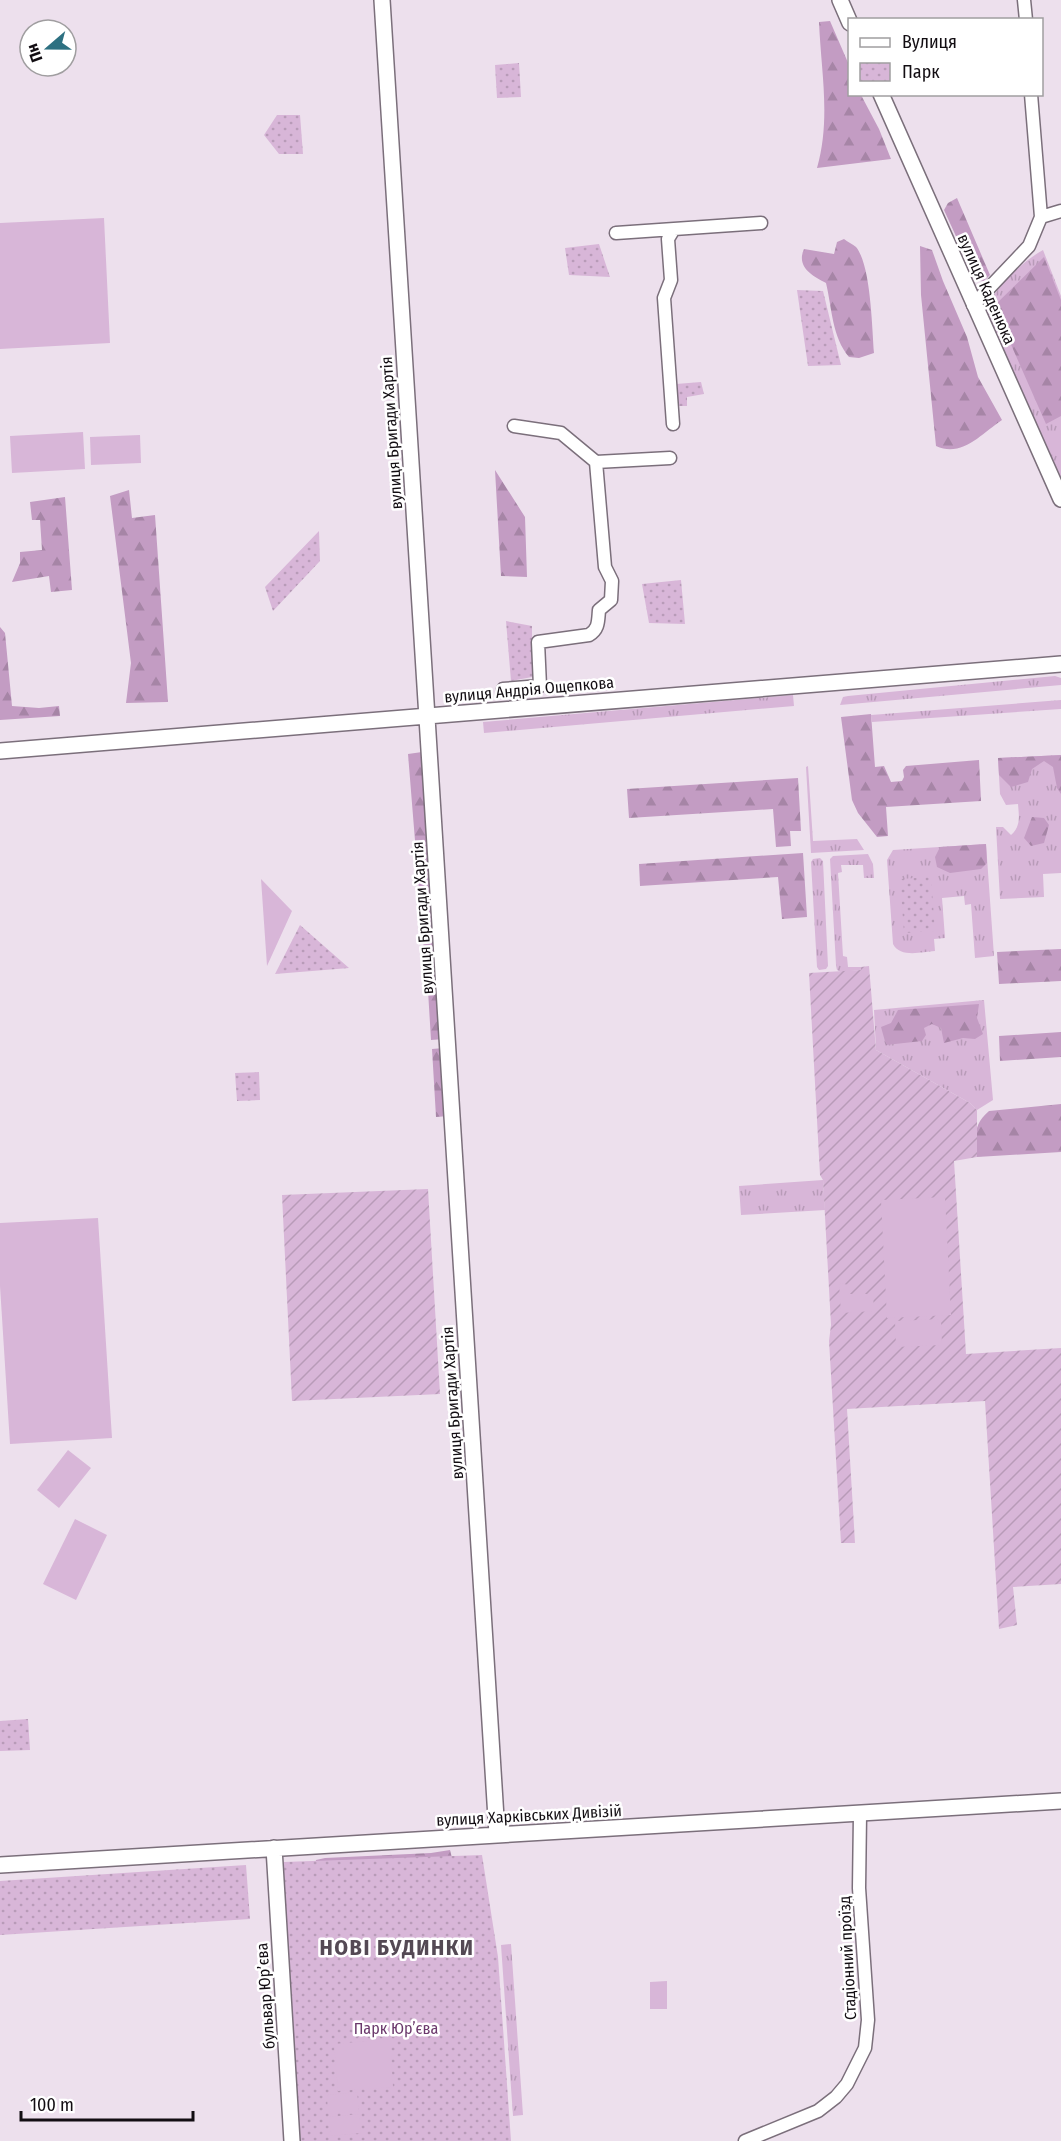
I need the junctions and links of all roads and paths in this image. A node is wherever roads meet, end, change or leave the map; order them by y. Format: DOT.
graph roads {
  1 [pos="382,0"];
  2 [pos="840,0"];
  3 [pos="1024,0"];
  4 [pos="1026,18"];
  5 [pos="848,20"];
  6 [pos="882,96"];
  7 [pos="1031,96"];
  8 [pos="1061,211"];
  9 [pos="1041,217"];
  10 [pos="762,223"];
  11 [pos="674,229"];
  12 [pos="616,233"];
  13 [pos="973,305"];
  14 [pos="673,424"];
  15 [pos="514,426"];
  16 [pos="670,458"];
  17 [pos="596,462"];
  18 [pos="1061,499"];
  19 [pos="1061,664"];
  20 [pos="502,689"];
  21 [pos="427,716"];
  22 [pos="0,751"];
  23 [pos="1061,1801"];
  24 [pos="860,1815"];
  25 [pos="497,1834"];
  26 [pos="274,1848"];
  27 [pos="0,1865"];
  28 [pos="292,2141"];
  29 [pos="745,2141"];
  1 -- 21 [label="street, вулиця Бригади Хартія"];
  2 -- 5 [label="street"];
  3 -- 4 [label="street"];
  6 -- 13 [label="street, вулиця Каденюка"];
  7 -- 9 [label="street"];
  8 -- 9 [label="street"];
  9 -- 13 [label="street"];
  10 -- 11 [label="street"];
  11 -- 12 [label="street"];
  11 -- 14 [label="street"];
  13 -- 18 [label="street, вулиця Каденюка"];
  15 -- 17 [label="street"];
  16 -- 17 [label="street"];
  17 -- 20 [label="street"];
  19 -- 21 [label="street, вулиця Андрія Ощепкова"];
  21 -- 22 [label="street, вулиця Андрія Ощепкова"];
  21 -- 25 [label="street, вулиця Бригади Хартія"];
  23 -- 24 [label="street, вулиця Харківських Дивізій"];
  24 -- 25 [label="street, вулиця Харківських Дивізій"];
  24 -- 29 [label="street, Стадіонний проїзд"];
  25 -- 26 [label="street, вулиця Харківських Дивізій"];
  26 -- 27 [label="street, вулиця Харківських Дивізій"];
  26 -- 28 [label="street, бульвар Юрʼєва"];
}
